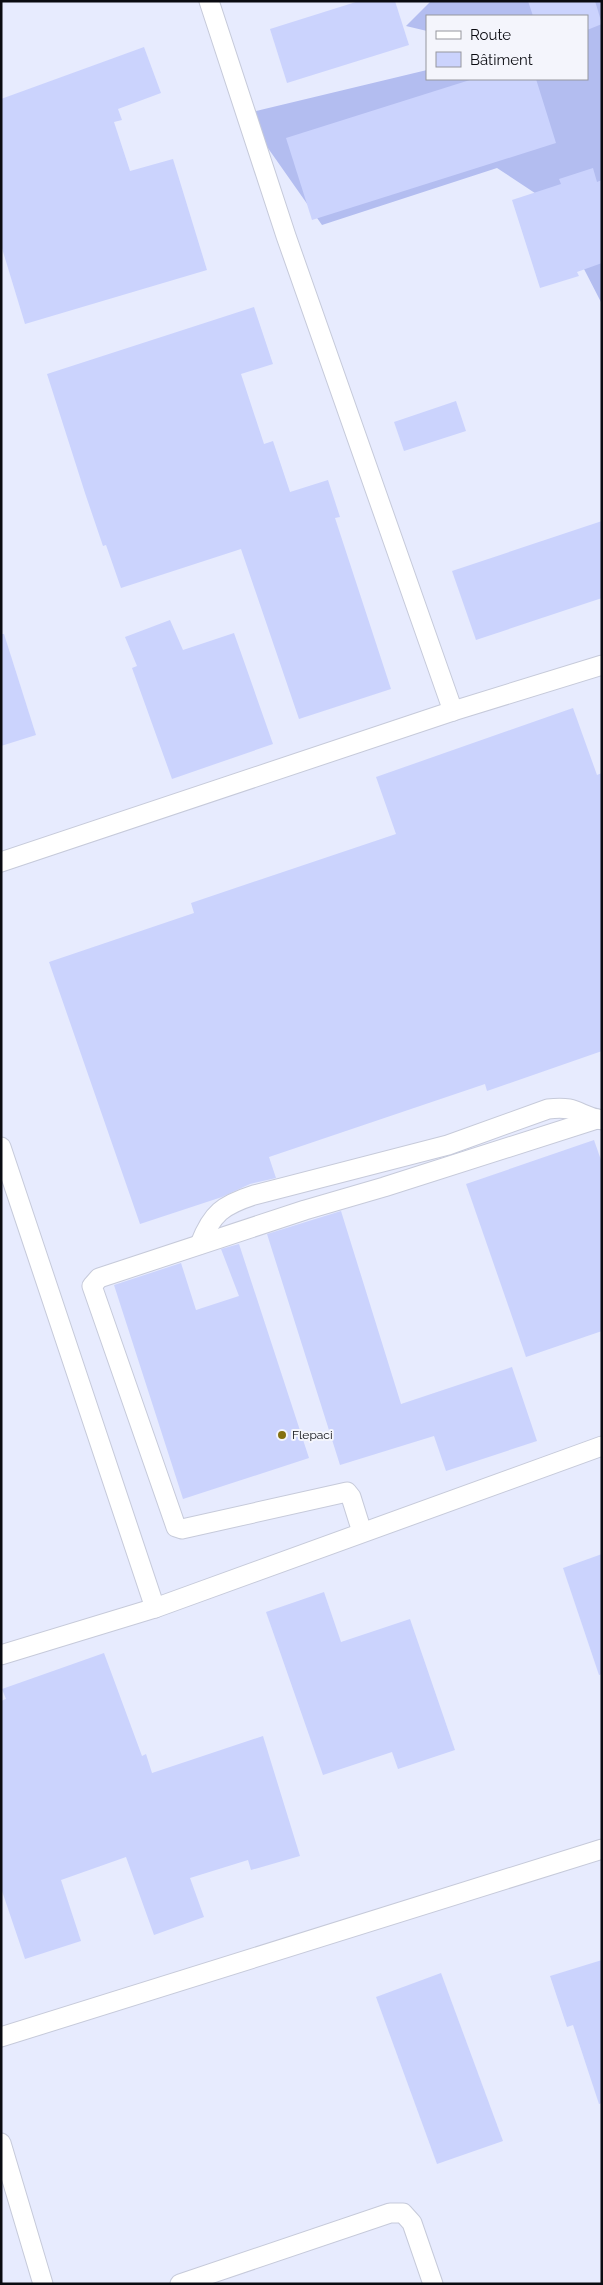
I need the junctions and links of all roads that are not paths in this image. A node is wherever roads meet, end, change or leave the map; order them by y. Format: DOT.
graph roads {
  1 [pos="209,1"];
  2 [pos="602,665"];
  3 [pos="453,711"];
  4 [pos="1,862"];
  5 [pos="599,1120"];
  6 [pos="1,1146"];
  7 [pos="200,1244"];
  8 [pos="602,1446"];
  9 [pos="362,1532"];
  10 [pos="155,1608"];
  11 [pos="1,1655"];
  12 [pos="602,1849"];
  13 [pos="1,2037"];
  14 [pos="1,2143"];
  15 [pos="43,2284"];
  16 [pos="180,2284"];
  17 [pos="433,2284"];
  1 -- 3 [label="lane"];
  2 -- 3 [label="lane"];
  3 -- 4 [label="lane"];
  5 -- 7 [label="lane"];
  5 -- 7 [label="lane"];
  6 -- 10 [label="lane"];
  7 -- 9 [label="lane"];
  8 -- 9 [label="lane"];
  9 -- 10 [label="lane"];
  10 -- 11 [label="lane"];
  12 -- 13 [label="lane"];
  14 -- 15 [label="lane"];
  16 -- 17 [label="lane"];
}
